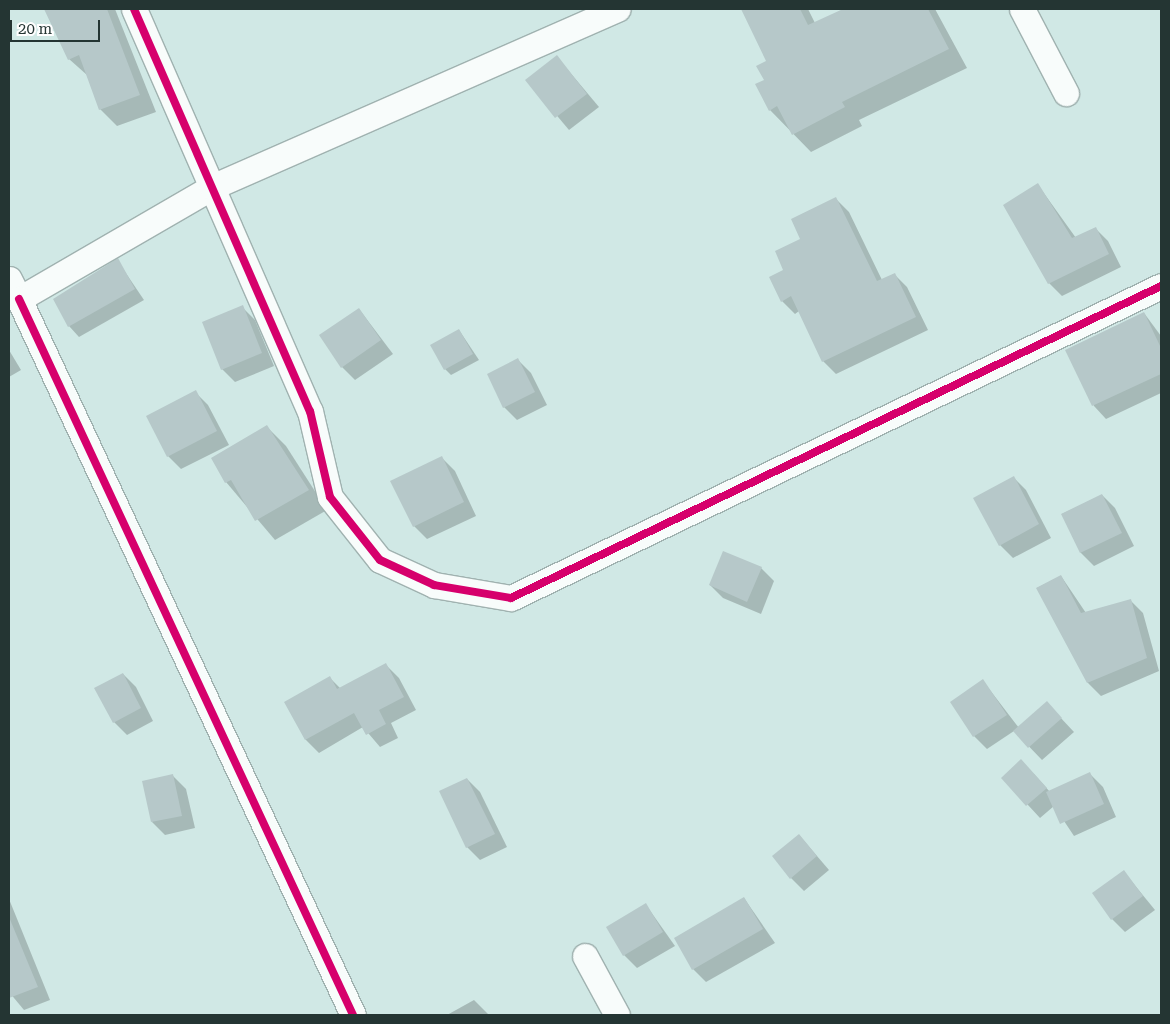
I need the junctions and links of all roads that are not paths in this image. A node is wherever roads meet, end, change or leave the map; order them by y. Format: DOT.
graph roads {
  1 [pos="134,9"];
  2 [pos="618,9"];
  3 [pos="1022,9"];
  4 [pos="1066,93"];
  5 [pos="212,187"];
  6 [pos="1161,286"];
  7 [pos="14,289"];
  8 [pos="585,956"];
  9 [pos="353,1015"];
  10 [pos="617,1015"];
  1 -- 5 [label="street"];
  2 -- 5 [label="street"];
  3 -- 4 [label="street"];
  5 -- 6 [label="street"];
  5 -- 7 [label="street"];
  7 -- 9 [label="street"];
  8 -- 10 [label="street"];
}
